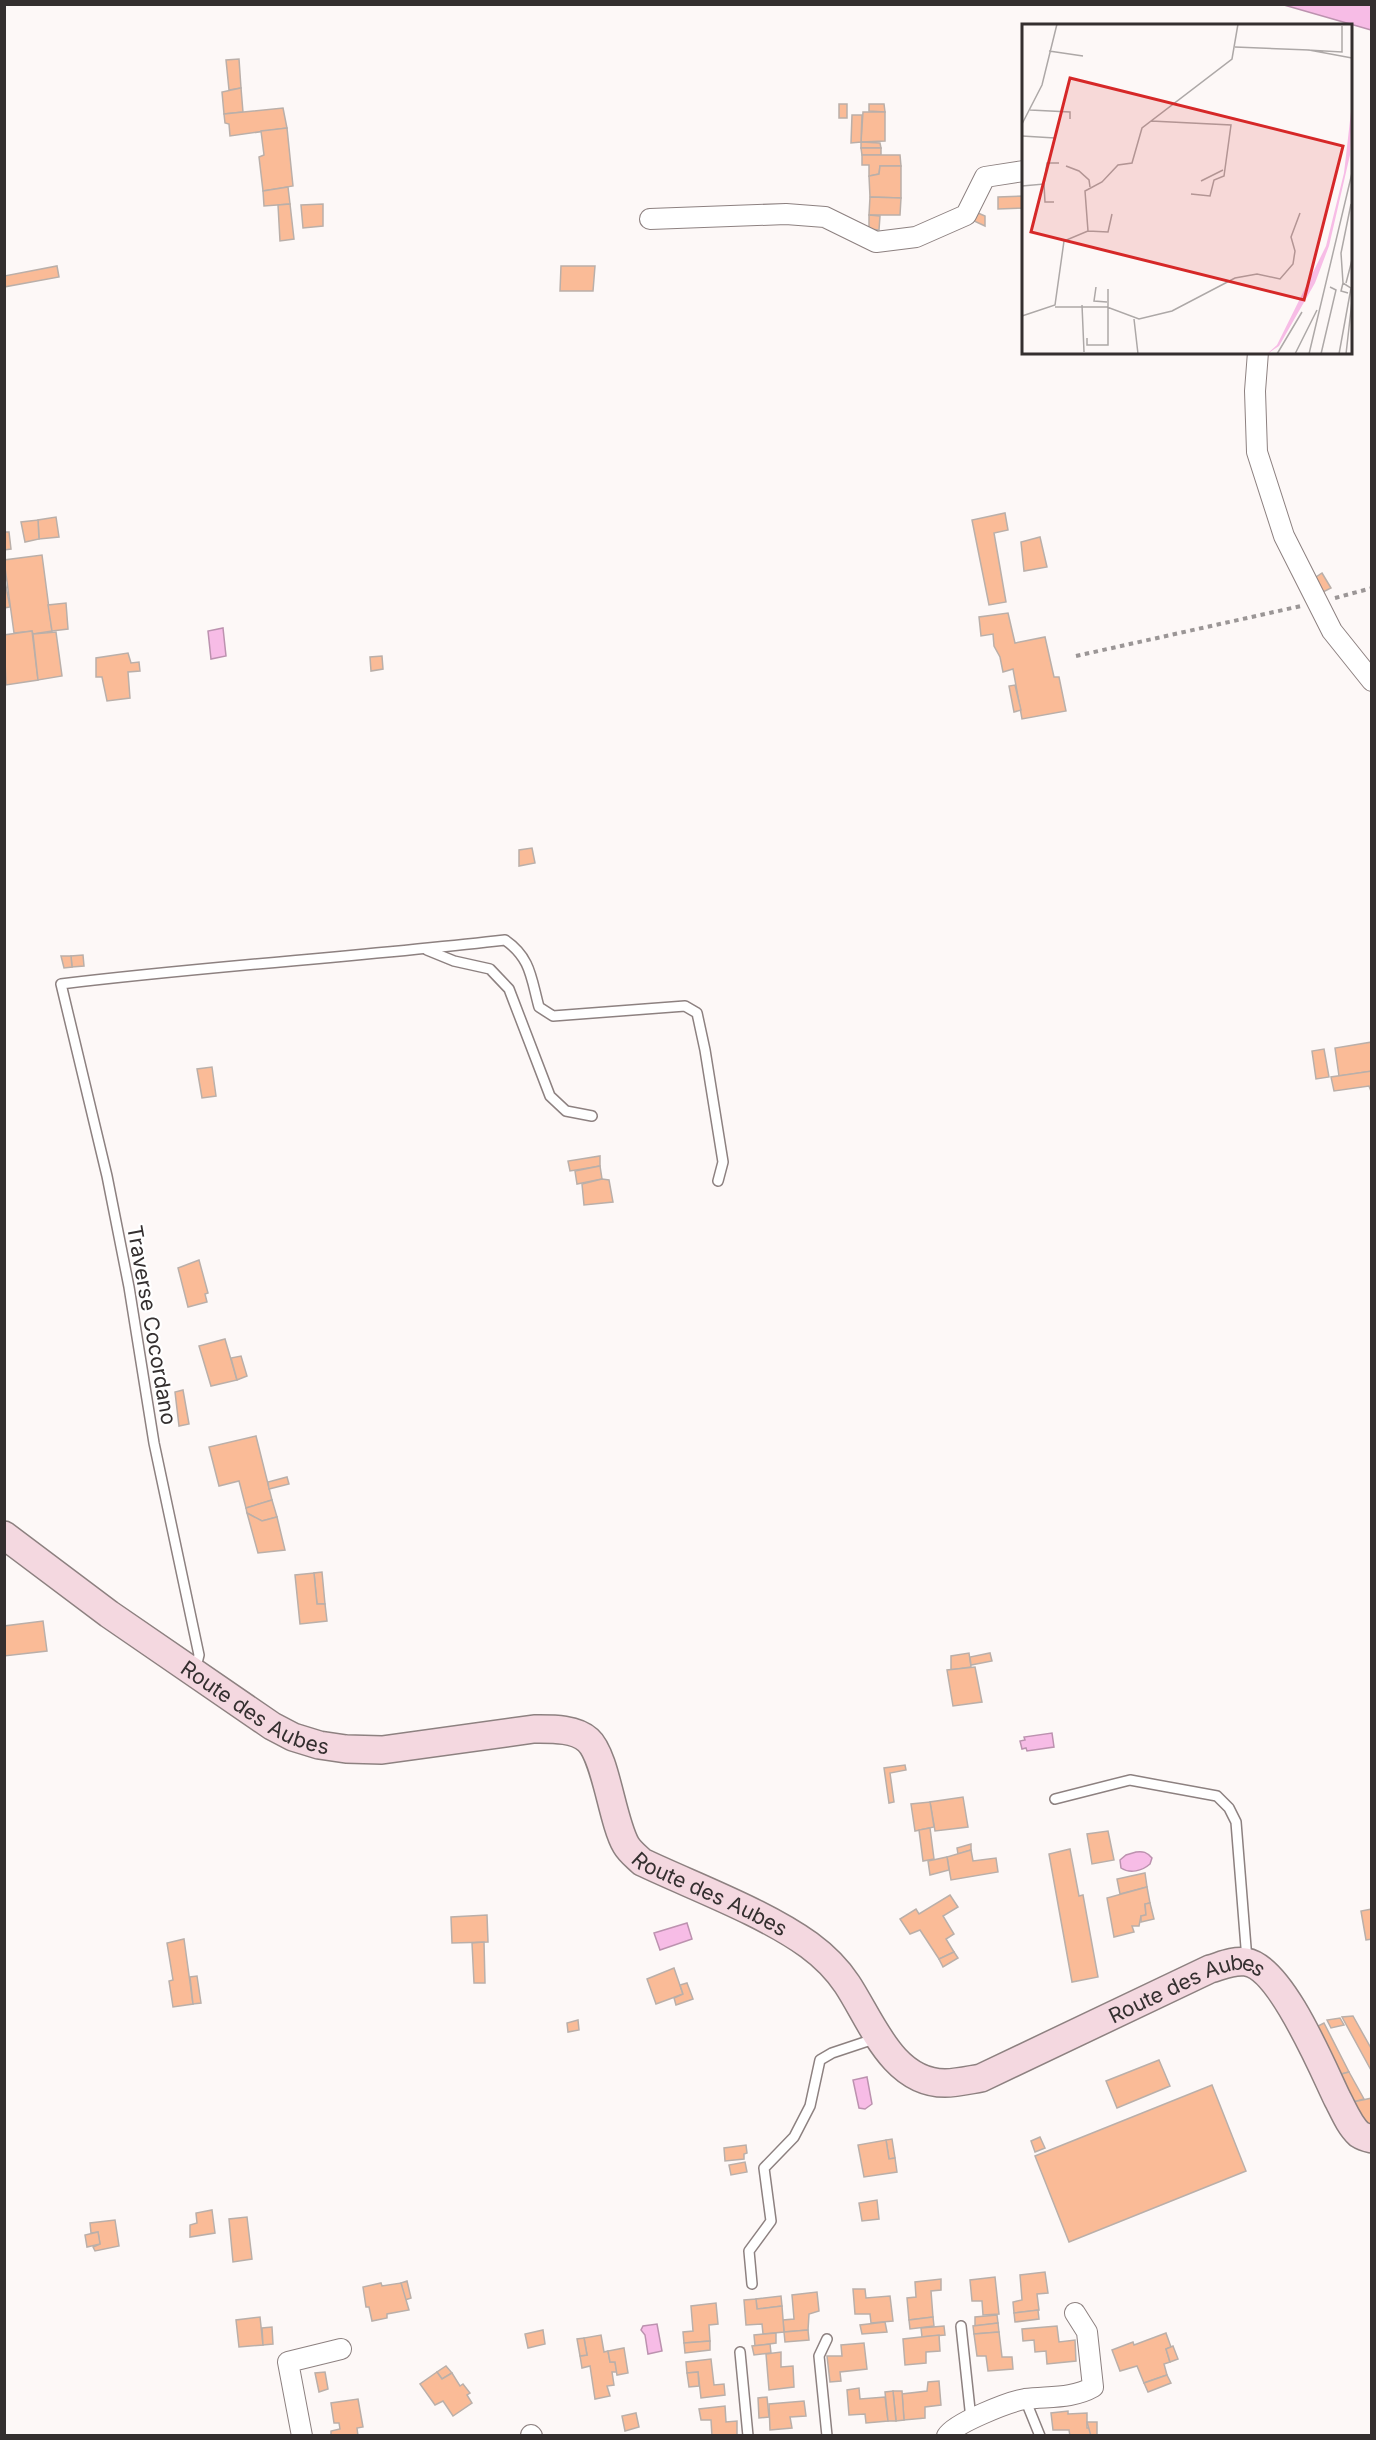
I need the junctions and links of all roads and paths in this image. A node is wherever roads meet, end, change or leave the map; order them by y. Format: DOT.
graph roads {
  1 [pos="1022,171"];
  2 [pos="651,219"];
  3 [pos="1258,354"];
  4 [pos="1371,588"];
  5 [pos="1317,602"];
  6 [pos="1076,656"];
  7 [pos="1371,681"];
  8 [pos="425,949"];
  9 [pos="592,1116"];
  10 [pos="718,1181"];
  11 [pos="4,1536"];
  12 [pos="195,1673"];
  13 [pos="1055,1799"];
  14 [pos="1247,1962"];
  15 [pos="878,2037"];
  16 [pos="1371,2139"];
  17 [pos="752,2284"];
  18 [pos="1075,2313"];
  19 [pos="961,2326"];
  20 [pos="827,2339"];
  21 [pos="342,2349"];
  22 [pos="740,2352"];
  23 [pos="1025,2399"];
  24 [pos="971,2419"];
  25 [pos="941,2435"];
  26 [pos="302,2436"];
  27 [pos="748,2436"];
  28 [pos="827,2436"];
  29 [pos="1040,2436"];
  1 -- 2 [label="street"];
  3 -- 5 [label="street"];
  4 -- 5 [label="path"];
  5 -- 6 [label="path"];
  5 -- 7 [label="street"];
  8 -- 9 [label="lane"];
  8 -- 10 [label="lane"];
  8 -- 12 [label="lane, Traverse Cocordano"];
  11 -- 12 [label="street, Route des Aubes"];
  12 -- 15 [label="street, Route des Aubes"];
  13 -- 14 [label="lane"];
  14 -- 15 [label="street, Route des Aubes"];
  14 -- 16 [label="street, Route des Aubes"];
  15 -- 17 [label="lane"];
  18 -- 23 [label="street"];
  19 -- 24 [label="lane"];
  20 -- 28 [label="lane"];
  21 -- 26 [label="street"];
  22 -- 27 [label="lane"];
  23 -- 24 [label="street"];
  23 -- 29 [label="lane"];
  24 -- 25 [label="street"];
}
